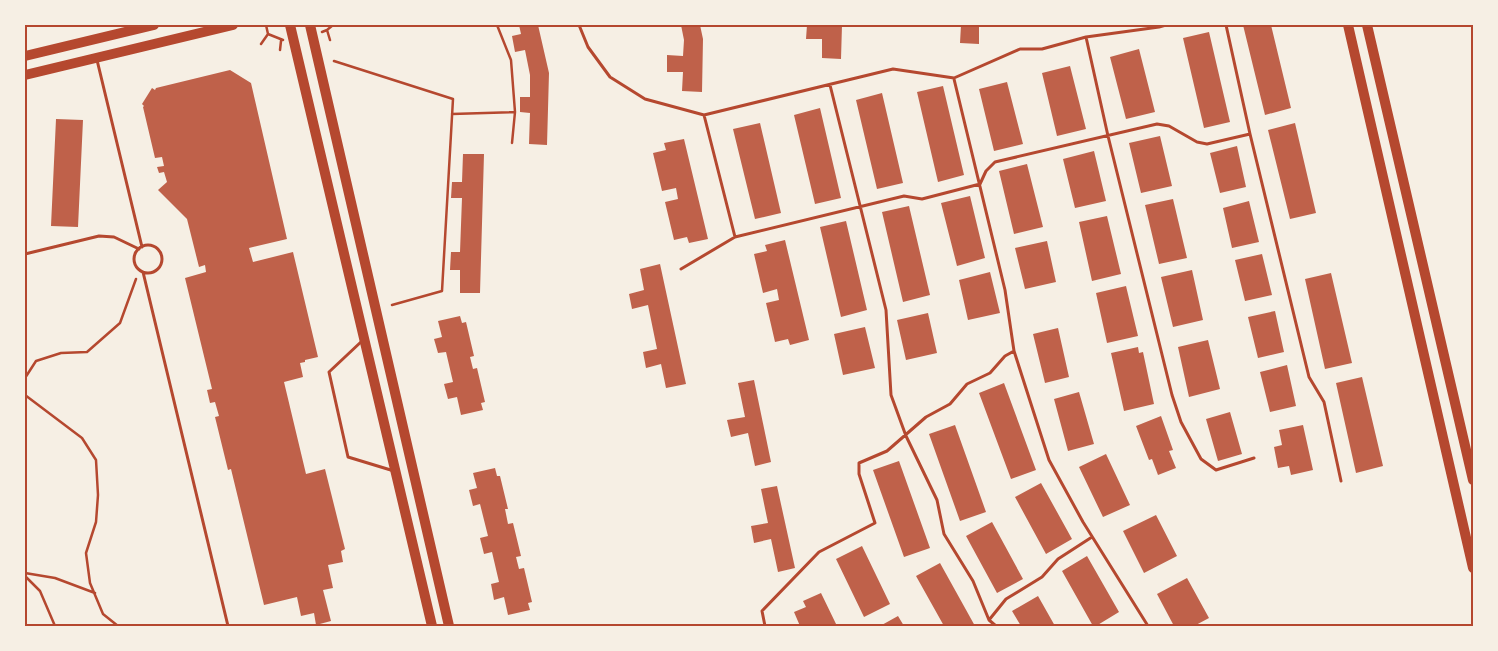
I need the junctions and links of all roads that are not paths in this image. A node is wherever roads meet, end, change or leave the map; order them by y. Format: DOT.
graph roads {
  1 [pos="154,25"];
  2 [pos="233,25"];
  3 [pos="290,25"];
  4 [pos="310,25"];
  5 [pos="579,25"];
  6 [pos="1166,25"];
  7 [pos="1226,25"];
  8 [pos="1348,25"];
  9 [pos="1368,25"];
  10 [pos="1086,37"];
  11 [pos="25,56"];
  12 [pos="97,58"];
  13 [pos="25,75"];
  14 [pos="954,78"];
  15 [pos="830,85"];
  16 [pos="704,115"];
  17 [pos="1250,134"];
  18 [pos="1108,136"];
  19 [pos="980,184"];
  20 [pos="860,206"];
  21 [pos="735,237"];
  22 [pos="140,248"];
  23 [pos="25,254"];
  24 [pos="681,269"];
  25 [pos="143,272"];
  26 [pos="364,339"];
  27 [pos="1014,351"];
  28 [pos="906,436"];
  29 [pos="1254,458"];
  30 [pos="397,472"];
  31 [pos="1473,480"];
  32 [pos="1340,481"];
  33 [pos="1092,537"];
  34 [pos="1473,568"];
  35 [pos="989,620"];
  36 [pos="228,626"];
  37 [pos="432,626"];
  38 [pos="449,626"];
  39 [pos="765,626"];
  40 [pos="996,626"];
  41 [pos="1148,626"];
  1 -- 11 [label="main road"];
  2 -- 12 [label="main road"];
  3 -- 26 [label="main road"];
  4 -- 38 [label="main road"];
  5 -- 16 [label="lane"];
  6 -- 10 [label="lane"];
  7 -- 17 [label="lane"];
  8 -- 34 [label="main road"];
  9 -- 31 [label="main road"];
  10 -- 14 [label="lane"];
  10 -- 18 [label="lane"];
  12 -- 13 [label="main road"];
  12 -- 22 [label="lane"];
  14 -- 15 [label="lane"];
  14 -- 19 [label="lane"];
  15 -- 16 [label="lane"];
  15 -- 20 [label="lane"];
  16 -- 21 [label="lane"];
  17 -- 18 [label="lane"];
  17 -- 32 [label="lane"];
  18 -- 19 [label="lane"];
  18 -- 29 [label="lane"];
  19 -- 20 [label="lane"];
  19 -- 27 [label="lane"];
  20 -- 21 [label="lane"];
  20 -- 28 [label="lane"];
  21 -- 24 [label="lane"];
  22 -- 23 [label="lane"];
  22 -- 25 [label="lane"];
  22 -- 25 [label="lane"];
  25 -- 36 [label="lane"];
  26 -- 30 [label="main road"];
  26 -- 30 [label="lane"];
  27 -- 28 [label="lane"];
  27 -- 33 [label="lane"];
  28 -- 35 [label="lane"];
  28 -- 39 [label="lane"];
  30 -- 37 [label="main road"];
  33 -- 35 [label="lane"];
  33 -- 41 [label="lane"];
  35 -- 40 [label="lane"];
}
